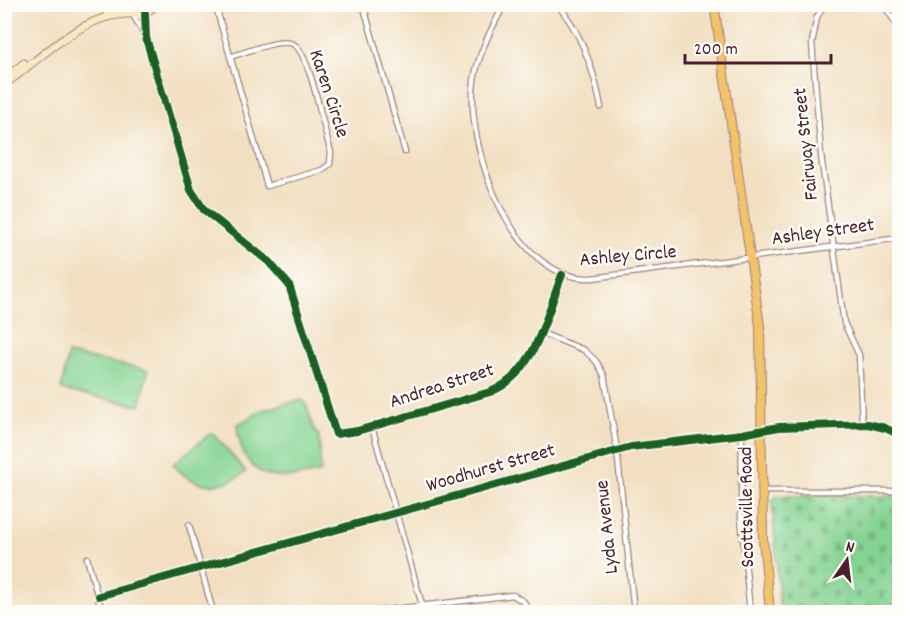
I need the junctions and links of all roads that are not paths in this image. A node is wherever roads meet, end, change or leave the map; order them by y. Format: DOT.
graph roads {
  1 [pos="128,4"];
  2 [pos="158,4"];
  3 [pos="215,4"];
  4 [pos="363,4"];
  5 [pos="505,4"];
  6 [pos="557,4"];
  7 [pos="714,4"];
  8 [pos="825,4"];
  9 [pos="883,4"];
  10 [pos="145,9"];
  11 [pos="132,15"];
  12 [pos="900,29"];
  13 [pos="146,38"];
  14 [pos="230,57"];
  15 [pos="4,79"];
  16 [pos="4,85"];
  17 [pos="602,107"];
  18 [pos="405,152"];
  19 [pos="900,238"];
  20 [pos="835,248"];
  21 [pos="751,258"];
  22 [pos="562,275"];
  23 [pos="539,332"];
  24 [pos="862,424"];
  25 [pos="372,427"];
  26 [pos="763,429"];
  27 [pos="742,434"];
  28 [pos="900,435"];
  29 [pos="617,450"];
  30 [pos="763,491"];
  31 [pos="900,491"];
  32 [pos="397,513"];
  33 [pos="189,525"];
  34 [pos="87,558"];
  35 [pos="201,568"];
  36 [pos="99,596"];
  37 [pos="423,606"];
  38 [pos="102,612"];
  39 [pos="213,612"];
  40 [pos="369,612"];
  41 [pos="424,612"];
  42 [pos="529,612"];
  43 [pos="634,612"];
  44 [pos="750,612"];
  45 [pos="770,612"];
  1 -- 11 [label="street"];
  1 -- 15 [label="street"];
  2 -- 10 [label="street"];
  3 -- 14 [label="street, Karen Circle"];
  4 -- 18 [label="street"];
  5 -- 22 [label="street, Ashley Circle"];
  6 -- 17 [label="street"];
  7 -- 21 [label="main road, Scottsville Road"];
  8 -- 20 [label="street, Fairway Street"];
  9 -- 12 [label="street"];
  10 -- 11 [label="street"];
  10 -- 13 [label="street"];
  11 -- 13 [label="street"];
  11 -- 16 [label="street"];
  13 -- 25 [label="street, Andrea Street"];
  14 -- 14 [label="street, Karen Circle"];
  19 -- 20 [label="street, Ashley Street"];
  20 -- 21 [label="street, Ashley Street"];
  20 -- 24 [label="street, Fairway Street"];
  21 -- 22 [label="street, Ashley Circle"];
  21 -- 26 [label="main road, Scottsville Road"];
  22 -- 23 [label="street, Andrea Street"];
  23 -- 25 [label="street, Andrea Street"];
  23 -- 29 [label="street, Lyda Avenue"];
  24 -- 26 [label="street, Woodhurst Street"];
  24 -- 28 [label="street, Woodhurst Street"];
  25 -- 32 [label="street"];
  26 -- 27 [label="street, Woodhurst Street"];
  26 -- 30 [label="main road, Scottsville Road"];
  27 -- 29 [label="street, Woodhurst Street"];
  27 -- 44 [label="street"];
  29 -- 32 [label="street, Woodhurst Street"];
  29 -- 43 [label="street, Lyda Avenue"];
  30 -- 31 [label="street"];
  30 -- 45 [label="main road, Scottsville Road"];
  32 -- 35 [label="street, Woodhurst Street"];
  32 -- 37 [label="street"];
  33 -- 35 [label="street"];
  34 -- 36 [label="street"];
  35 -- 36 [label="street, Woodhurst Street"];
  35 -- 39 [label="street"];
  36 -- 38 [label="street"];
  37 -- 40 [label="street"];
  37 -- 41 [label="street"];
  37 -- 42 [label="street"];
}
